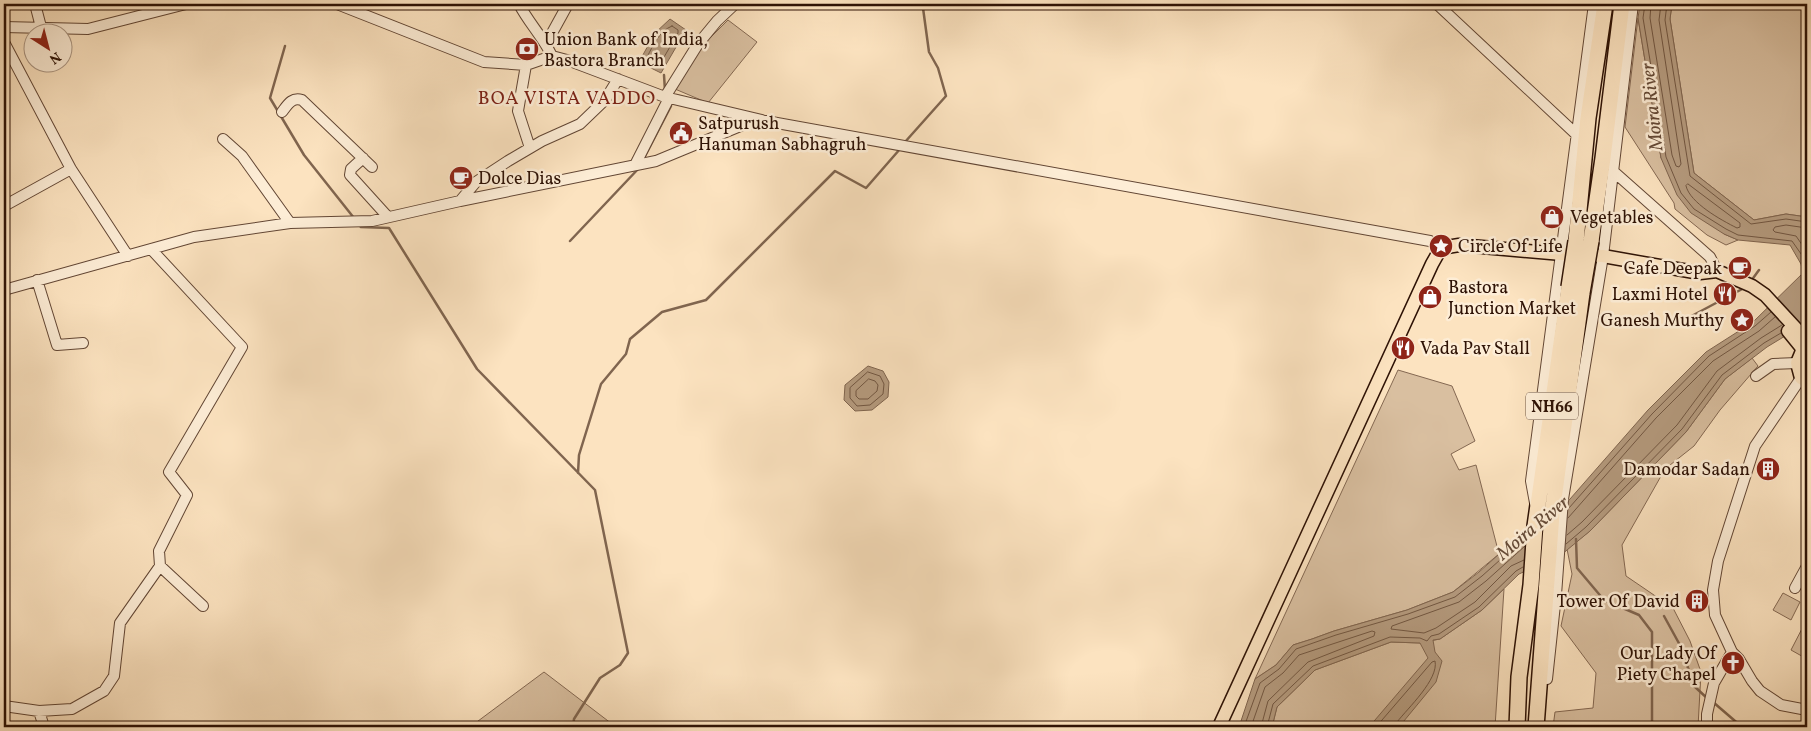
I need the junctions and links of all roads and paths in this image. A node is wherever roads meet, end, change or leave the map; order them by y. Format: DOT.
graph roads {
  1 [pos="35,4"];
  2 [pos="186,4"];
  3 [pos="337,4"];
  4 [pos="519,4"];
  5 [pos="568,4"];
  6 [pos="735,4"];
  7 [pos="1437,4"];
  8 [pos="1594,4"];
  9 [pos="1605,4"];
  10 [pos="1622,4"];
  11 [pos="1633,4"];
  12 [pos="40,22"];
  13 [pos="4,27"];
  14 [pos="22,27"];
  15 [pos="72,28"];
  16 [pos="4,42"];
  17 [pos="546,44"];
  18 [pos="552,56"];
  19 [pos="526,65"];
  20 [pos="618,79"];
  21 [pos="667,96"];
  22 [pos="282,112"];
  23 [pos="766,121"];
  24 [pos="1577,134"];
  25 [pos="223,139"];
  26 [pos="530,148"];
  27 [pos="363,158"];
  28 [pos="639,164"];
  29 [pos="372,167"];
  30 [pos="71,169"];
  31 [pos="1613,170"];
  32 [pos="460,201"];
  33 [pos="4,206"];
  34 [pos="388,218"];
  35 [pos="290,223"];
  36 [pos="1583,241"];
  37 [pos="1441,248"];
  38 [pos="151,249"];
  39 [pos="1562,254"];
  40 [pos="128,256"];
  41 [pos="1603,256"];
  42 [pos="1717,271"];
  43 [pos="38,280"];
  44 [pos="4,290"];
  45 [pos="83,344"];
  46 [pos="1802,346"];
  47 [pos="1756,376"];
  48 [pos="1804,380"];
  49 [pos="1541,518"];
  50 [pos="160,566"];
  51 [pos="1807,566"];
  52 [pos="1795,588"];
  53 [pos="1551,596"];
  54 [pos="203,606"];
  55 [pos="1732,652"];
  56 [pos="4,706"];
  57 [pos="1807,710"];
  58 [pos="39,711"];
  59 [pos="44,727"];
  60 [pos="1219,727"];
  61 [pos="1517,727"];
  62 [pos="1536,727"];
  63 [pos="1543,727"];
  64 [pos="1707,727"];
  1 -- 12 [label="street"];
  2 -- 15 [label="street"];
  3 -- 19 [label="street"];
  4 -- 17 [label="street"];
  5 -- 17 [label="street"];
  6 -- 21 [label="street"];
  7 -- 24 [label="street"];
  8 -- 24 [label="street"];
  9 -- 36 [label="highway, NH66"];
  10 -- 36 [label="highway, NH66"];
  11 -- 31 [label="street"];
  13 -- 14 [label="street"];
  16 -- 30 [label="street"];
  17 -- 18 [label="street"];
  18 -- 19 [label="street"];
  18 -- 20 [label="street"];
  19 -- 26 [label="street"];
  20 -- 21 [label="street"];
  20 -- 26 [label="street"];
  21 -- 23 [label="street"];
  21 -- 28 [label="street"];
  22 -- 27 [label="street"];
  23 -- 28 [label="street"];
  23 -- 37 [label="street"];
  24 -- 39 [label="street"];
  25 -- 35 [label="street"];
  26 -- 32 [label="street"];
  27 -- 29 [label="street"];
  27 -- 34 [label="street"];
  28 -- 32 [label="street"];
  30 -- 33 [label="street"];
  30 -- 40 [label="street"];
  31 -- 41 [label="street"];
  31 -- 42 [label="street"];
  32 -- 34 [label="street"];
  34 -- 35 [label="street"];
  35 -- 38 [label="street"];
  36 -- 49 [label="highway, NH66, bridge"];
  37 -- 39 [label="main road"];
  37 -- 60 [label="main road"];
  38 -- 40 [label="street"];
  38 -- 50 [label="street"];
  39 -- 41 [label="main road"];
  39 -- 49 [label="street"];
  40 -- 43 [label="street"];
  41 -- 42 [label="main road"];
  41 -- 53 [label="street"];
  42 -- 46 [label="main road"];
  43 -- 44 [label="street"];
  43 -- 45 [label="street"];
  46 -- 47 [label="street"];
  46 -- 48 [label="main road"];
  48 -- 55 [label="street"];
  49 -- 53 [label="highway, NH66"];
  49 -- 61 [label="highway, NH66"];
  50 -- 54 [label="street"];
  50 -- 58 [label="street"];
  51 -- 52 [label="street"];
  53 -- 62 [label="highway, NH66"];
  53 -- 63 [label="street"];
  55 -- 57 [label="street"];
  55 -- 64 [label="street"];
  56 -- 58 [label="street"];
  58 -- 59 [label="street"];
}
